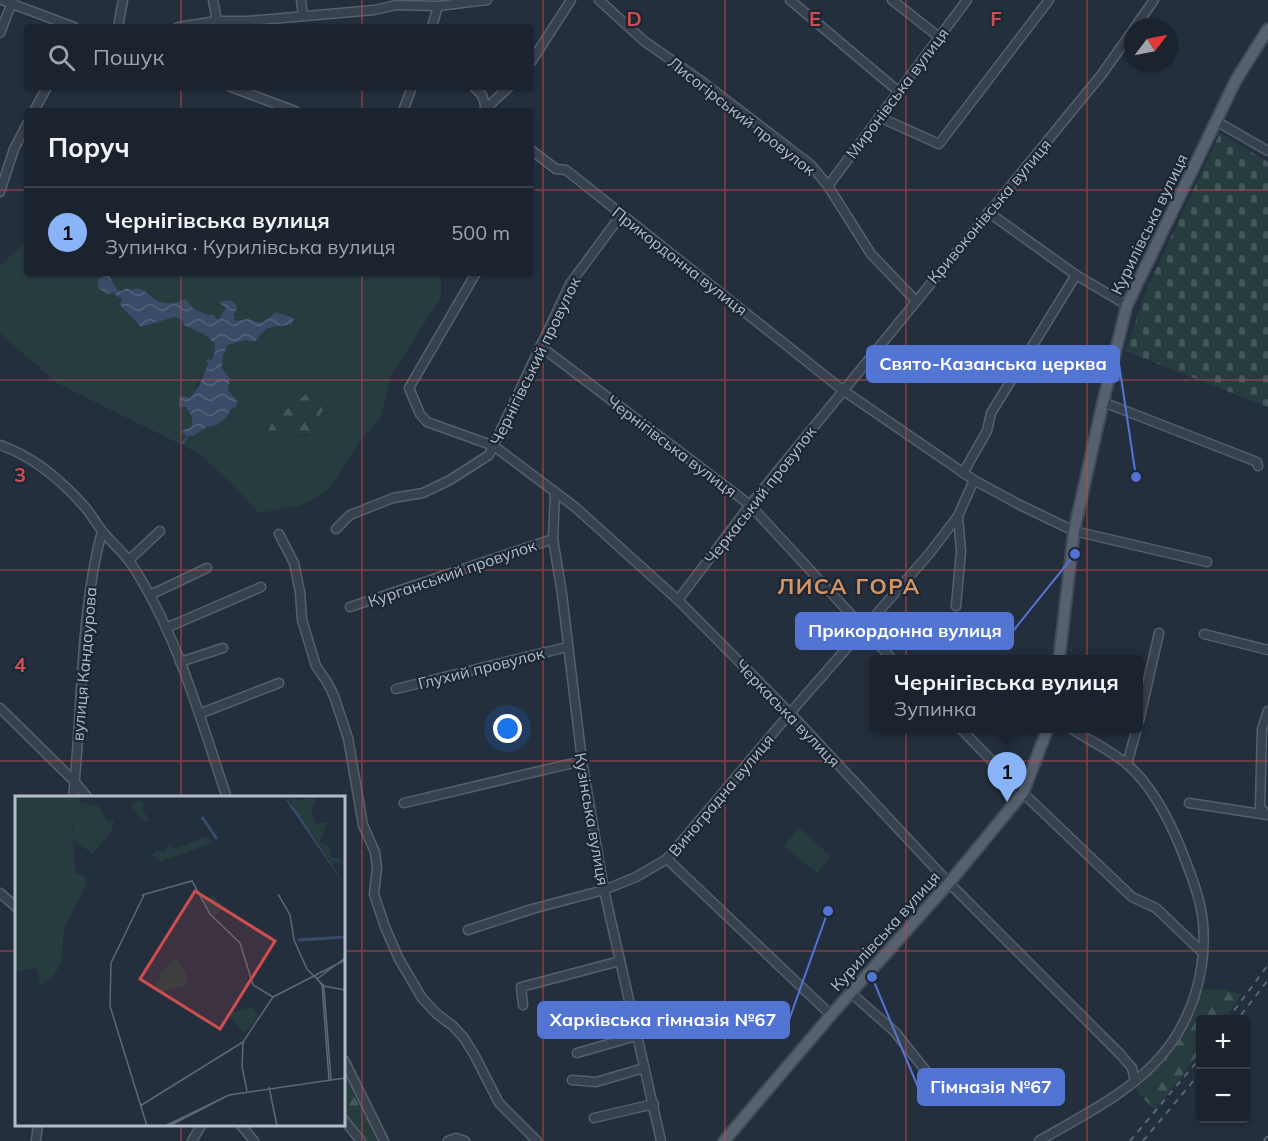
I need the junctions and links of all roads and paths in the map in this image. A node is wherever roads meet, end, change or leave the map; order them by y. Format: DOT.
graph roads {
  1 [pos="2,0"];
  2 [pos="123,0"];
  3 [pos="213,0"];
  4 [pos="301,0"];
  5 [pos="487,0"];
  6 [pos="571,0"];
  7 [pos="599,0"];
  8 [pos="790,0"];
  9 [pos="892,0"];
  10 [pos="967,0"];
  11 [pos="1049,0"];
  12 [pos="1154,0"];
  13 [pos="12,2"];
  14 [pos="397,2"];
  15 [pos="438,6"];
  16 [pos="303,16"];
  17 [pos="1141,18"];
  18 [pos="217,21"];
  19 [pos="67,24"];
  20 [pos="119,24"];
  21 [pos="204,24"];
  22 [pos="433,24"];
  23 [pos="1268,28"];
  24 [pos="0,33"];
  25 [pos="939,37"];
  26 [pos="1124,42"];
  27 [pos="534,57"];
  28 [pos="44,90"];
  29 [pos="239,90"];
  30 [pos="411,90"];
  31 [pos="477,90"];
  32 [pos="506,90"];
  33 [pos="898,91"];
  34 [pos="36,108"];
  35 [pos="287,108"];
  36 [pos="404,108"];
  37 [pos="485,108"];
  38 [pos="488,108"];
  39 [pos="879,117"];
  40 [pos="1215,121"];
  41 [pos="24,130"];
  42 [pos="1268,151"];
  43 [pos="534,152"];
  44 [pos="828,186"];
  45 [pos="0,192"];
  46 [pos="988,212"];
  47 [pos="621,215"];
  48 [pos="1076,275"];
  49 [pos="474,276"];
  50 [pos="915,301"];
  51 [pos="1127,305"];
  52 [pos="540,346"];
  53 [pos="844,391"];
  54 [pos="1103,402"];
  55 [pos="0,444"];
  56 [pos="494,446"];
  57 [pos="1258,466"];
  58 [pos="963,473"];
  59 [pos="974,480"];
  60 [pos="555,493"];
  61 [pos="750,505"];
  62 [pos="958,516"];
  63 [pos="336,529"];
  64 [pos="102,531"];
  65 [pos="160,531"];
  66 [pos="1074,531"];
  67 [pos="279,534"];
  68 [pos="553,539"];
  69 [pos="129,560"];
  70 [pos="1207,562"];
  71 [pos="207,568"];
  72 [pos="261,587"];
  73 [pos="150,595"];
  74 [pos="678,600"];
  75 [pos="956,606"];
  76 [pos="350,607"];
  77 [pos="166,628"];
  78 [pos="864,629"];
  79 [pos="1159,633"];
  80 [pos="1204,634"];
  81 [pos="567,647"];
  82 [pos="223,648"];
  83 [pos="1268,650"];
  84 [pos="888,655"];
  85 [pos="1060,655"];
  86 [pos="180,662"];
  87 [pos="279,683"];
  88 [pos="396,689"];
  89 [pos="1143,704"];
  90 [pos="0,708"];
  91 [pos="1268,711"];
  92 [pos="790,713"];
  93 [pos="199,714"];
  94 [pos="964,733"];
  95 [pos="1046,733"];
  96 [pos="1077,733"];
  97 [pos="1136,733"];
  98 [pos="582,761"];
  99 [pos="1127,764"];
  100 [pos="74,781"];
  101 [pos="1023,793"];
  102 [pos="72,796"];
  103 [pos="86,796"];
  104 [pos="226,796"];
  105 [pos="1188,802"];
  106 [pos="404,803"];
  107 [pos="1267,815"];
  108 [pos="667,859"];
  109 [pos="948,883"];
  110 [pos="604,890"];
  111 [pos="0,893"];
  112 [pos="15,906"];
  113 [pos="468,930"];
  114 [pos="1203,953"];
  115 [pos="620,961"];
  116 [pos="850,992"];
  117 [pos="523,1005"];
  118 [pos="831,1015"];
  119 [pos="636,1036"];
  120 [pos="577,1053"];
  121 [pos="345,1062"];
  122 [pos="644,1068"];
  123 [pos="926,1071"];
  124 [pos="572,1080"];
  125 [pos="1135,1082"];
  126 [pos="654,1104"];
  127 [pos="594,1118"];
  128 [pos="345,1121"];
  129 [pos="38,1126"];
  130 [pos="201,1126"];
  131 [pos="241,1126"];
  132 [pos="36,1141"];
  133 [pos="192,1141"];
  134 [pos="254,1141"];
  135 [pos="361,1141"];
  136 [pos="384,1141"];
  137 [pos="448,1141"];
  138 [pos="465,1141"];
  139 [pos="537,1141"];
  140 [pos="661,1141"];
  141 [pos="724,1141"];
  142 [pos="1038,1141"];
  1 -- 13 [label="street"];
  2 -- 20 [label="street"];
  3 -- 18 [label="street"];
  4 -- 16 [label="street"];
  5 -- 15 [label="street"];
  6 -- 27 [label="street"];
  7 -- 44 [label="street, Лисогірський провулок"];
  8 -- 33 [label="street"];
  9 -- 25 [label="street"];
  10 -- 25 [label="street, Миронівська вулиця"];
  11 -- 39 [label="street"];
  12 -- 17 [label="street, Кривоконівська вулиця"];
  13 -- 19 [label="street"];
  13 -- 24 [label="street"];
  14 -- 15 [label="street"];
  14 -- 16 [label="street"];
  15 -- 22 [label="street"];
  16 -- 18 [label="street"];
  18 -- 21 [label="street"];
  23 -- 40 [label="main road, Курилівська вулиця"];
  25 -- 33 [label="street, Миронівська вулиця"];
  26 -- 46 [label="street, Кривоконівська вулиця"];
  28 -- 34 [label="street"];
  29 -- 35 [label="street"];
  30 -- 36 [label="street"];
  31 -- 37 [label="street"];
  32 -- 38 [label="street"];
  33 -- 39 [label="street, Миронівська вулиця"];
  39 -- 44 [label="street, Миронівська вулиця"];
  40 -- 42 [label="street"];
  40 -- 51 [label="main road, Курилівська вулиця"];
  41 -- 45 [label="street"];
  43 -- 47 [label="street, Прикордонна вулиця"];
  44 -- 50 [label="street, Лисогірський провулок"];
  46 -- 48 [label="street"];
  46 -- 50 [label="street, Кривоконівська вулиця"];
  47 -- 52 [label="street, Чернігівський провулок"];
  47 -- 53 [label="street, Прикордонна вулиця"];
  48 -- 51 [label="street"];
  48 -- 58 [label="street"];
  49 -- 56 [label="street, Черкаська вулиця"];
  50 -- 53 [label="street, Кривоконівська вулиця"];
  51 -- 54 [label="main road, Курилівська вулиця"];
  52 -- 56 [label="street, Чернігівський провулок"];
  52 -- 61 [label="street, Чернігівська вулиця"];
  53 -- 58 [label="street, Прикордонна вулиця"];
  53 -- 61 [label="street, Черкаський провулок"];
  54 -- 57 [label="street"];
  54 -- 66 [label="main road, Курилівська вулиця"];
  55 -- 64 [label="street"];
  56 -- 60 [label="street, Черкаська вулиця"];
  56 -- 63 [label="street, Чернігівський провулок"];
  58 -- 59 [label="street, Прикордонна вулиця"];
  59 -- 62 [label="street, Виноградна вулиця"];
  59 -- 66 [label="street, Прикордонна вулиця"];
  60 -- 68 [label="street, Кузінська вулиця"];
  60 -- 74 [label="street, Черкаська вулиця"];
  61 -- 74 [label="street, Черкаський провулок"];
  61 -- 78 [label="street, Чернігівська вулиця"];
  62 -- 75 [label="street"];
  62 -- 78 [label="street, Виноградна вулиця"];
  64 -- 69 [label="street"];
  64 -- 100 [label="street, вулиця Кандаурова"];
  65 -- 69 [label="street"];
  66 -- 70 [label="street, Прикордонна вулиця"];
  66 -- 85 [label="main road, Курилівська вулиця"];
  67 -- 139 [label="street"];
  68 -- 76 [label="street, Курганський провулок"];
  68 -- 81 [label="street, Кузінська вулиця"];
  69 -- 73 [label="street"];
  71 -- 73 [label="street"];
  72 -- 77 [label="street"];
  73 -- 77 [label="street"];
  74 -- 92 [label="street, Черкаська вулиця"];
  77 -- 86 [label="street"];
  78 -- 84 [label="street, Чернігівська вулиця"];
  78 -- 92 [label="street, Виноградна вулиця"];
  79 -- 89 [label="street"];
  80 -- 83 [label="street"];
  81 -- 88 [label="street, Глухий провулок"];
  81 -- 98 [label="street, Кузінська вулиця"];
  82 -- 86 [label="street"];
  86 -- 93 [label="street"];
  87 -- 93 [label="street"];
  90 -- 100 [label="street"];
  91 -- 107 [label="street"];
  92 -- 108 [label="street, Виноградна вулиця"];
  92 -- 109 [label="street, Черкаська вулиця"];
  93 -- 104 [label="street"];
  94 -- 101 [label="street"];
  95 -- 101 [label="main road, Курилівська вулиця"];
  96 -- 99 [label="street"];
  97 -- 99 [label="street"];
  98 -- 106 [label="street"];
  98 -- 110 [label="street, Кузінська вулиця"];
  99 -- 114 [label="street"];
  100 -- 102 [label="street, вулиця Кандаурова"];
  100 -- 103 [label="street"];
  101 -- 109 [label="main road, Курилівська вулиця"];
  101 -- 114 [label="street"];
  105 -- 107 [label="street"];
  108 -- 110 [label="street, Виноградна вулиця"];
  108 -- 118 [label="street"];
  109 -- 116 [label="main road, Курилівська вулиця"];
  109 -- 125 [label="street, Черкаська вулиця"];
  110 -- 113 [label="street, Виноградна вулиця"];
  110 -- 115 [label="street, Кузінська вулиця"];
  111 -- 112 [label="street"];
  114 -- 125 [label="street"];
  115 -- 117 [label="street"];
  115 -- 119 [label="street, Кузінська вулиця"];
  116 -- 118 [label="main road, Курилівська вулиця"];
  116 -- 123 [label="street"];
  118 -- 141 [label="main road, Курилівська вулиця"];
  119 -- 120 [label="street"];
  119 -- 122 [label="street, Кузінська вулиця"];
  121 -- 136 [label="street"];
  122 -- 124 [label="street"];
  122 -- 126 [label="street, Кузінська вулиця"];
  125 -- 142 [label="street"];
  126 -- 127 [label="street"];
  126 -- 140 [label="street, Кузінська вулиця"];
  128 -- 135 [label="street"];
  129 -- 132 [label="street"];
  130 -- 133 [label="street"];
  131 -- 134 [label="street"];
  137 -- 138 [label="street"];
}
